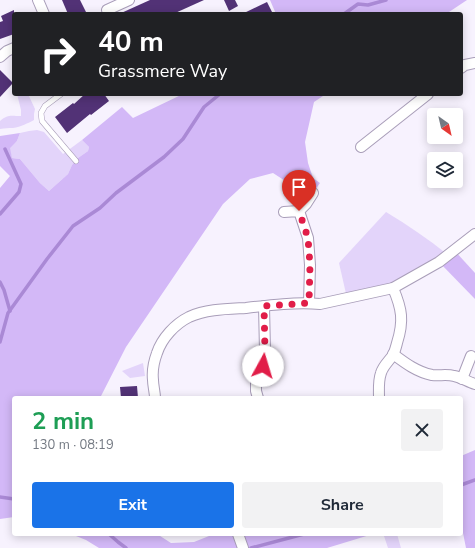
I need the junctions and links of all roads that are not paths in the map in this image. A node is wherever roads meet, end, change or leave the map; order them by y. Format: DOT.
graph roads {
  1 [pos="38,0"];
  2 [pos="129,0"];
  3 [pos="43,12"];
  4 [pos="108,12"];
  5 [pos="12,49"];
  6 [pos="0,57"];
  7 [pos="475,63"];
  8 [pos="463,66"];
  9 [pos="58,96"];
  10 [pos="425,96"];
  11 [pos="360,147"];
  12 [pos="76,161"];
  13 [pos="313,193"];
  14 [pos="299,211"];
  15 [pos="284,212"];
  16 [pos="475,234"];
  17 [pos="393,288"];
  18 [pos="309,303"];
  19 [pos="264,306"];
  20 [pos="393,354"];
  21 [pos="471,356"];
  22 [pos="462,379"];
  23 [pos="475,384"];
  24 [pos="156,396"];
  25 [pos="257,396"];
  26 [pos="379,396"];
  27 [pos="239,536"];
  28 [pos="243,546"];
  1 -- 3 [label="street"];
  2 -- 4 [label="street"];
  5 -- 6 [label="street"];
  7 -- 8 [label="street"];
  9 -- 12 [label="lane"];
  10 -- 11 [label="street"];
  13 -- 14 [label="street"];
  14 -- 15 [label="street"];
  14 -- 18 [label="street"];
  16 -- 17 [label="street"];
  17 -- 18 [label="street"];
  17 -- 20 [label="street"];
  18 -- 19 [label="street"];
  19 -- 24 [label="street"];
  19 -- 25 [label="street"];
  20 -- 22 [label="street"];
  20 -- 26 [label="street"];
  21 -- 22 [label="street"];
  22 -- 23 [label="street"];
  27 -- 28 [label="street"];
}
